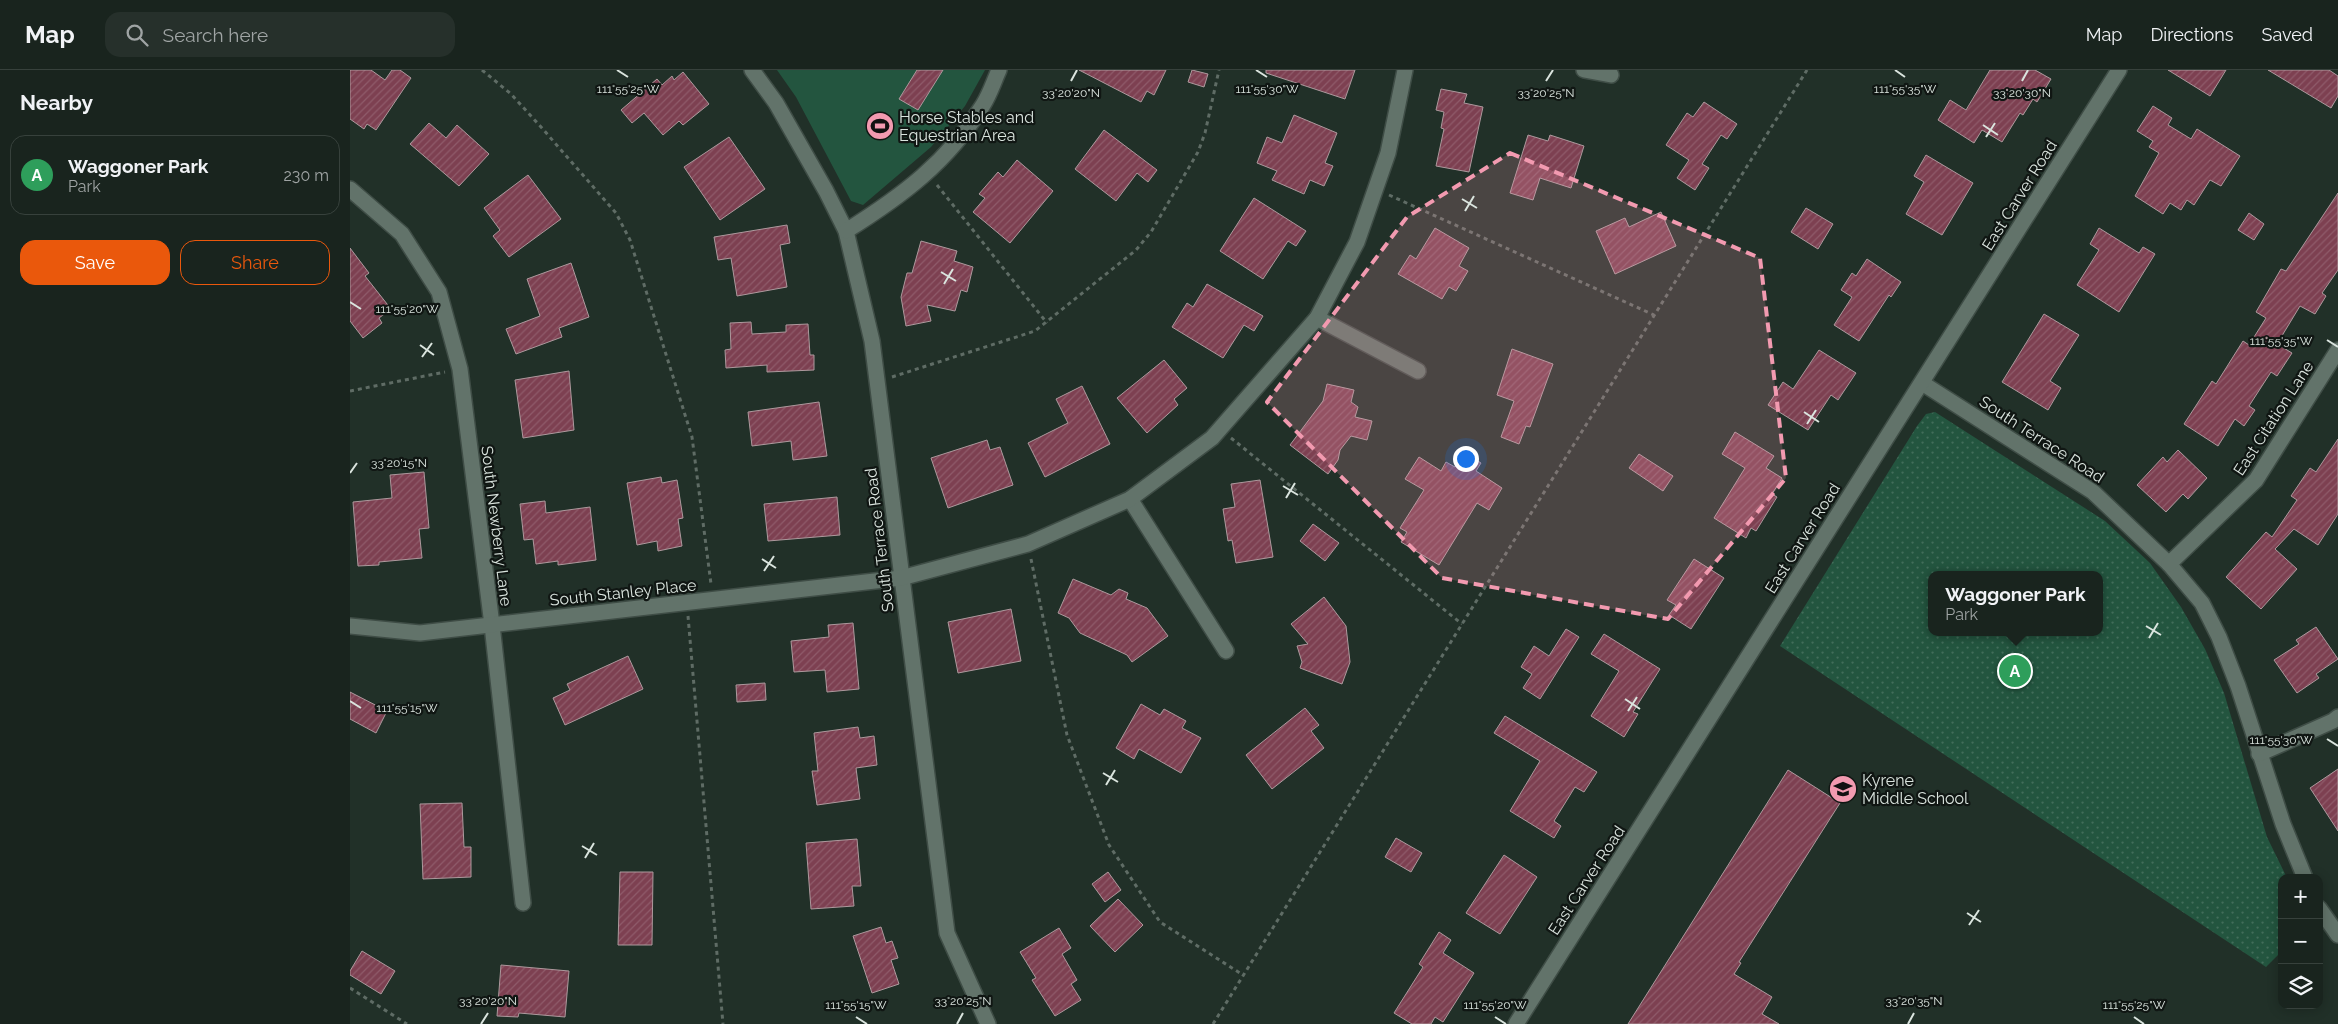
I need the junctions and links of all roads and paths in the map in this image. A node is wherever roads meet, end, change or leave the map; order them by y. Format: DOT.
graph roads {
  1 [pos="482,70"];
  2 [pos="752,70"];
  3 [pos="1000,70"];
  4 [pos="1219,70"];
  5 [pos="1405,70"];
  6 [pos="1584,70"];
  7 [pos="1807,70"];
  8 [pos="2119,70"];
  9 [pos="1611,75"];
  10 [pos="927,172"];
  11 [pos="350,189"];
  12 [pos="1376,189"];
  13 [pos="846,231"];
  14 [pos="1654,315"];
  15 [pos="1317,318"];
  16 [pos="1047,323"];
  17 [pos="2338,350"];
  18 [pos="460,369"];
  19 [pos="1418,371"];
  20 [pos="877,381"];
  21 [pos="1922,383"];
  22 [pos="350,391"];
  23 [pos="1222,427"];
  24 [pos="1130,499"];
  25 [pos="1028,544"];
  26 [pos="2169,564"];
  27 [pos="901,578"];
  28 [pos="713,600"];
  29 [pos="686,602"];
  30 [pos="1462,624"];
  31 [pos="492,625"];
  32 [pos="350,626"];
  33 [pos="1226,651"];
  34 [pos="2338,718"];
  35 [pos="2259,754"];
  36 [pos="2303,874"];
  37 [pos="523,902"];
  38 [pos="2323,914"];
  39 [pos="2338,936"];
  40 [pos="1243,976"];
  41 [pos="350,988"];
  42 [pos="407,1024"];
  43 [pos="722,1024"];
  44 [pos="988,1024"];
  45 [pos="1213,1024"];
  46 [pos="1516,1024"];
  1 -- 28 [label="path"];
  2 -- 13 [label="street, South Terrace Road"];
  3 -- 10 [label="street"];
  4 -- 16 [label="path"];
  5 -- 12 [label="street, South Stanley Place"];
  6 -- 9 [label="street"];
  7 -- 14 [label="path"];
  8 -- 21 [label="street, East Carver Road"];
  10 -- 13 [label="street"];
  10 -- 16 [label="path"];
  11 -- 18 [label="street, South Newberry Lane"];
  12 -- 14 [label="path"];
  12 -- 15 [label="street, South Stanley Place"];
  13 -- 20 [label="street, South Terrace Road"];
  14 -- 30 [label="path"];
  15 -- 19 [label="street"];
  15 -- 23 [label="street, South Stanley Place"];
  16 -- 20 [label="path"];
  17 -- 26 [label="street, East Citation Lane"];
  18 -- 22 [label="path"];
  18 -- 31 [label="street, South Newberry Lane"];
  20 -- 27 [label="street, South Terrace Road"];
  21 -- 26 [label="street, South Terrace Road"];
  21 -- 46 [label="street, East Carver Road"];
  23 -- 24 [label="street, South Stanley Place"];
  23 -- 30 [label="path"];
  24 -- 25 [label="street, South Stanley Place"];
  24 -- 33 [label="street"];
  25 -- 27 [label="street, South Stanley Place"];
  25 -- 40 [label="path"];
  26 -- 35 [label="street, South Terrace Road"];
  27 -- 28 [label="street, South Stanley Place"];
  27 -- 44 [label="street, South Terrace Road"];
  28 -- 29 [label="street, South Stanley Place"];
  29 -- 31 [label="street, South Stanley Place"];
  29 -- 43 [label="path"];
  30 -- 40 [label="path"];
  31 -- 32 [label="street, South Stanley Place"];
  31 -- 37 [label="street, South Newberry Lane"];
  34 -- 35 [label="street"];
  35 -- 36 [label="street, South Terrace Road"];
  38 -- 39 [label="street"];
  40 -- 45 [label="path"];
  41 -- 42 [label="path"];
}
